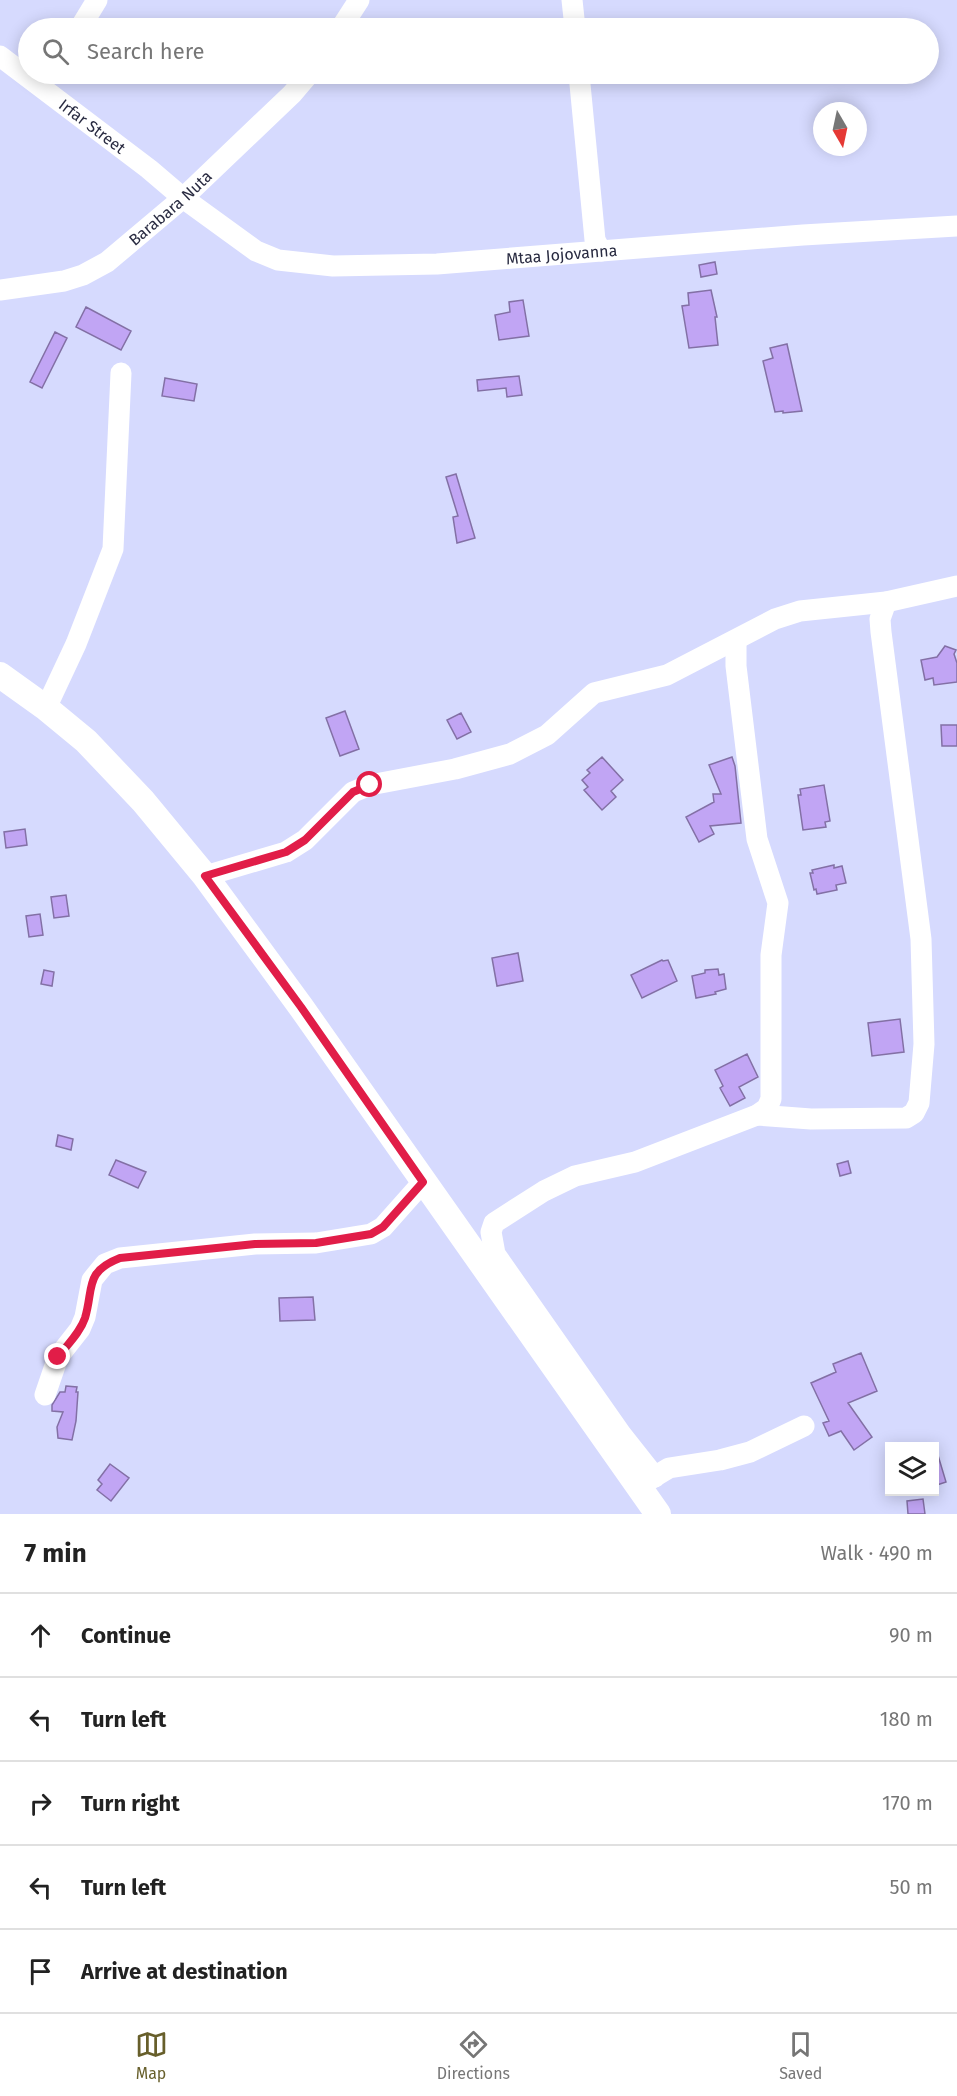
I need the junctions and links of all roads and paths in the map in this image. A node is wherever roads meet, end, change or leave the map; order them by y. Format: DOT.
graph roads {
  1 [pos="97,0"];
  2 [pos="359,0"];
  3 [pos="572,0"];
  4 [pos="86,18"];
  5 [pos="347,18"];
  6 [pos="574,18"];
  7 [pos="0,56"];
  8 [pos="18,66"];
  9 [pos="49,84"];
  10 [pos="300,84"];
  11 [pos="580,84"];
  12 [pos="183,198"];
  13 [pos="957,226"];
  14 [pos="602,251"];
  15 [pos="0,290"];
  16 [pos="121,373"];
  17 [pos="957,586"];
  18 [pos="886,602"];
  19 [pos="736,640"];
  20 [pos="0,675"];
  21 [pos="46,708"];
  22 [pos="205,876"];
  23 [pos="757,1115"];
  24 [pos="423,1182"];
  25 [pos="45,1395"];
  26 [pos="804,1426"];
  27 [pos="646,1481"];
  28 [pos="658,1514"];
  1 -- 4 [label="street"];
  2 -- 5 [label="street"];
  3 -- 6 [label="street"];
  7 -- 8 [label="street, Irfar Street"];
  9 -- 12 [label="street, Irfar Street"];
  10 -- 12 [label="street, Barabara Nuta"];
  11 -- 14 [label="street"];
  12 -- 14 [label="street, Mtaa Jojovanna"];
  12 -- 15 [label="street, Barabara Nuta"];
  13 -- 14 [label="street, Mtaa Jojovanna"];
  16 -- 21 [label="street"];
  17 -- 18 [label="street"];
  18 -- 19 [label="street"];
  18 -- 23 [label="street"];
  19 -- 22 [label="street"];
  19 -- 23 [label="street"];
  20 -- 21 [label="main road"];
  21 -- 22 [label="main road"];
  22 -- 24 [label="main road"];
  23 -- 27 [label="street"];
  24 -- 25 [label="street"];
  24 -- 27 [label="main road"];
  26 -- 27 [label="street"];
  27 -- 28 [label="main road"];
}
